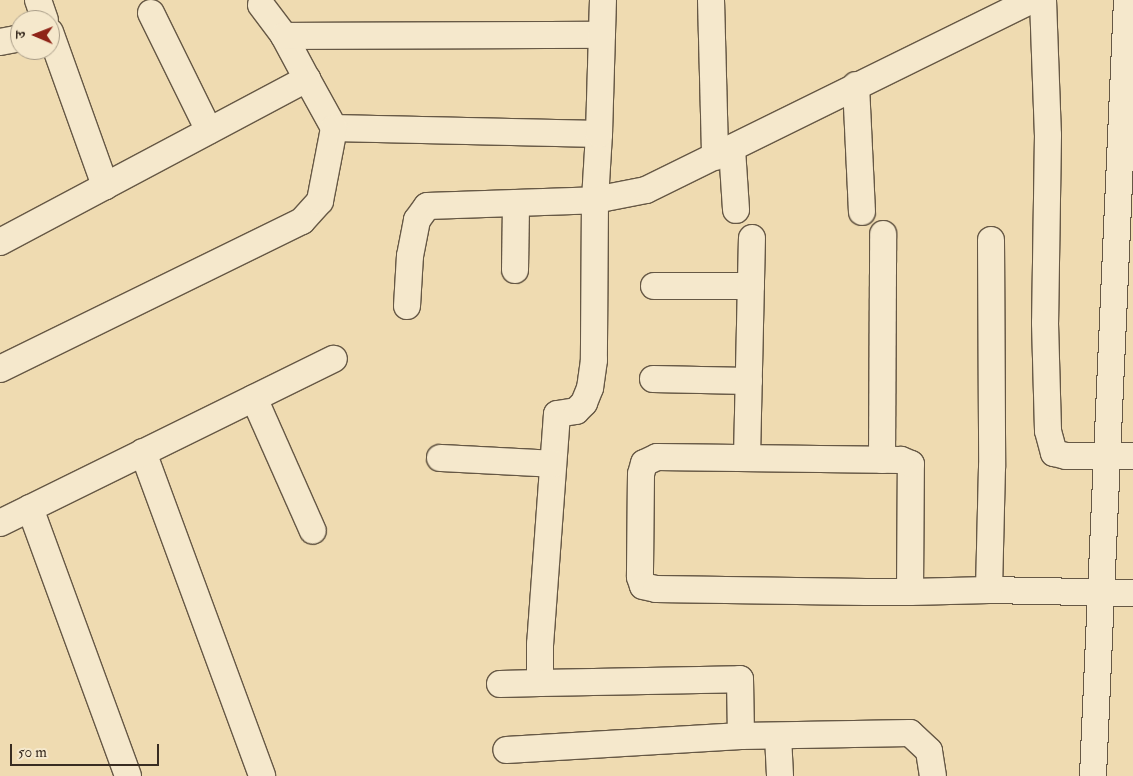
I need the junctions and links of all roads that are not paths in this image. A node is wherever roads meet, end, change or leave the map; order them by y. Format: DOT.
graph roads {
  1 [pos="603,0"];
  2 [pos="711,0"];
  3 [pos="1032,0"];
  4 [pos="1043,0"];
  5 [pos="1127,0"];
  6 [pos="261,4"];
  7 [pos="151,12"];
  8 [pos="602,35"];
  9 [pos="284,36"];
  10 [pos="60,60"];
  11 [pos="307,79"];
  12 [pos="856,86"];
  13 [pos="334,128"];
  14 [pos="209,131"];
  15 [pos="599,134"];
  16 [pos="724,153"];
  17 [pos="106,186"];
  18 [pos="595,200"];
  19 [pos="516,203"];
  20 [pos="736,210"];
  21 [pos="862,212"];
  22 [pos="882,234"];
  23 [pos="752,238"];
  24 [pos="991,240"];
  25 [pos="0,242"];
  26 [pos="515,270"];
  27 [pos="654,286"];
  28 [pos="751,286"];
  29 [pos="407,306"];
  30 [pos="334,359"];
  31 [pos="0,369"];
  32 [pos="653,379"];
  33 [pos="749,381"];
  34 [pos="254,398"];
  35 [pos="143,452"];
  36 [pos="1133,456"];
  37 [pos="1107,457"];
  38 [pos="440,458"];
  39 [pos="747,458"];
  40 [pos="882,460"];
  41 [pos="553,464"];
  42 [pos="30,508"];
  43 [pos="0,523"];
  44 [pos="313,531"];
  45 [pos="988,590"];
  46 [pos="910,592"];
  47 [pos="1101,593"];
  48 [pos="1133,593"];
  49 [pos="540,683"];
  50 [pos="500,684"];
  51 [pos="740,736"];
  52 [pos="778,736"];
  53 [pos="506,750"];
  54 [pos="128,776"];
  55 [pos="262,776"];
  56 [pos="780,776"];
  57 [pos="933,776"];
  58 [pos="1094,776"];
  1 -- 8 [label="street"];
  2 -- 16 [label="street"];
  3 -- 12 [label="street"];
  4 -- 37 [label="street"];
  5 -- 37 [label="street"];
  6 -- 9 [label="street"];
  7 -- 14 [label="street"];
  8 -- 9 [label="street"];
  8 -- 15 [label="street"];
  9 -- 11 [label="street"];
  10 -- 17 [label="street"];
  11 -- 13 [label="street"];
  11 -- 14 [label="street"];
  12 -- 16 [label="street"];
  12 -- 21 [label="street"];
  13 -- 15 [label="street"];
  13 -- 31 [label="street"];
  14 -- 17 [label="street"];
  15 -- 18 [label="street"];
  16 -- 18 [label="street"];
  16 -- 20 [label="street"];
  17 -- 25 [label="street"];
  18 -- 19 [label="street"];
  18 -- 41 [label="street"];
  19 -- 26 [label="street"];
  19 -- 29 [label="street"];
  22 -- 40 [label="street"];
  23 -- 28 [label="street"];
  24 -- 45 [label="street"];
  27 -- 28 [label="street"];
  28 -- 33 [label="street"];
  30 -- 34 [label="street"];
  32 -- 33 [label="street"];
  33 -- 39 [label="street"];
  34 -- 35 [label="street"];
  34 -- 44 [label="street"];
  35 -- 42 [label="street"];
  35 -- 55 [label="street"];
  36 -- 37 [label="street"];
  37 -- 47 [label="street"];
  38 -- 41 [label="street"];
  39 -- 40 [label="street"];
  39 -- 46 [label="street"];
  40 -- 46 [label="street"];
  41 -- 49 [label="street"];
  42 -- 43 [label="street"];
  42 -- 54 [label="street"];
  45 -- 46 [label="street"];
  45 -- 47 [label="street"];
  47 -- 48 [label="street"];
  47 -- 58 [label="street"];
  49 -- 50 [label="street"];
  49 -- 51 [label="street"];
  51 -- 52 [label="street"];
  51 -- 53 [label="street"];
  52 -- 56 [label="street"];
  52 -- 57 [label="street"];
}
